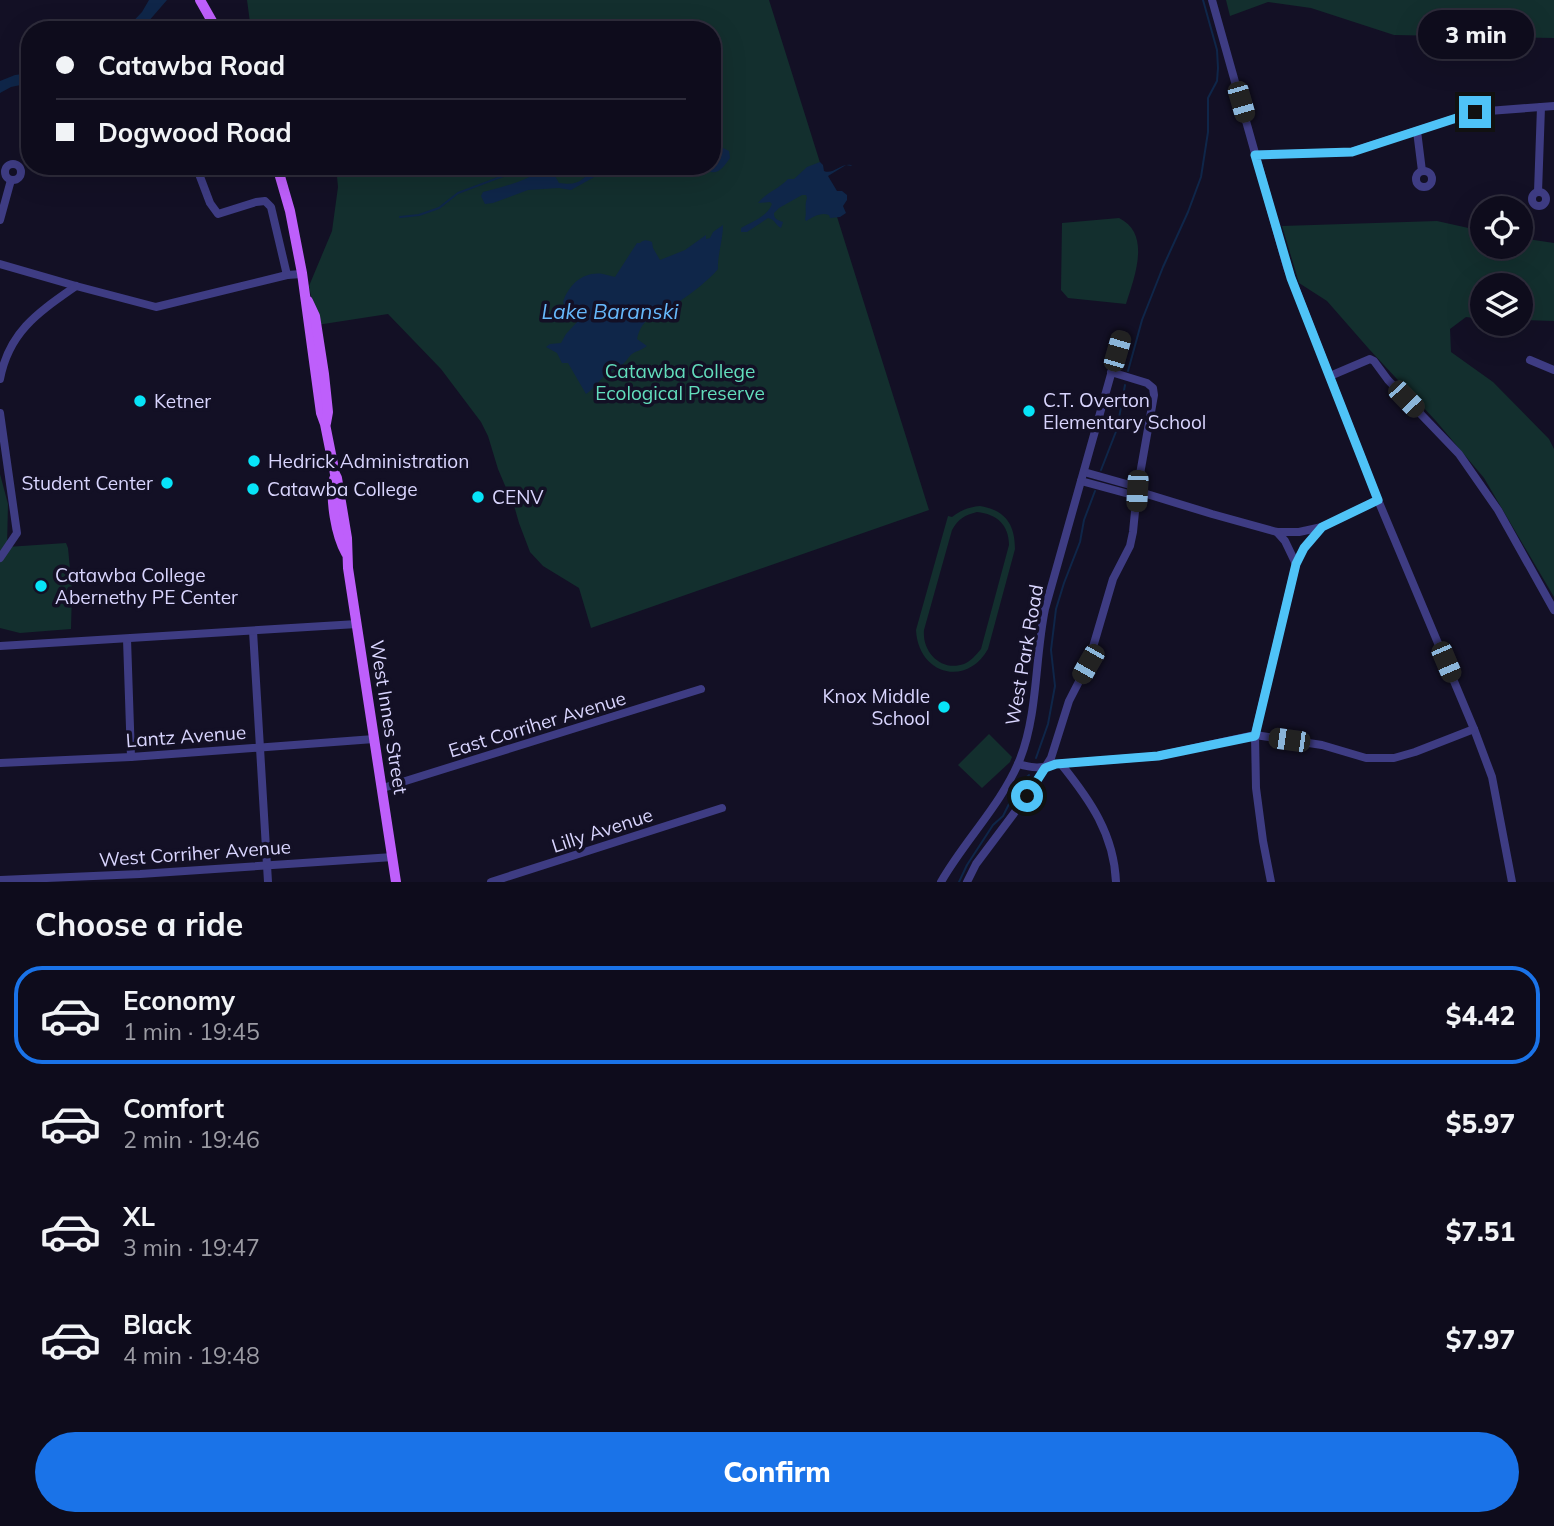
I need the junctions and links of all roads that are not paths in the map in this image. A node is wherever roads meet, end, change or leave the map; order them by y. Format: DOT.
graph roads {
  1 [pos="200,0"];
  2 [pos="1212,0"];
  3 [pos="212,21"];
  4 [pos="1554,106"];
  5 [pos="1541,107"];
  6 [pos="1417,131"];
  7 [pos="1255,155"];
  8 [pos="1422,171"];
  9 [pos="199,175"];
  10 [pos="280,175"];
  11 [pos="11,180"];
  12 [pos="1538,192"];
  13 [pos="0,220"];
  14 [pos="0,264"];
  15 [pos="302,274"];
  16 [pos="288,275"];
  17 [pos="76,286"];
  18 [pos="1122,335"];
  19 [pos="1530,360"];
  20 [pos="1554,370"];
  21 [pos="1111,372"];
  22 [pos="1330,376"];
  23 [pos="0,379"];
  24 [pos="0,413"];
  25 [pos="1084,472"];
  26 [pos="1081,481"];
  27 [pos="1137,491"];
  28 [pos="1378,500"];
  29 [pos="1322,527"];
  30 [pos="1278,532"];
  31 [pos="0,558"];
  32 [pos="1296,564"];
  33 [pos="1554,610"];
  34 [pos="357,624"];
  35 [pos="253,631"];
  36 [pos="127,639"];
  37 [pos="0,646"];
  38 [pos="701,689"];
  39 [pos="1474,729"];
  40 [pos="1255,736"];
  41 [pos="374,739"];
  42 [pos="261,747"];
  43 [pos="131,757"];
  44 [pos="0,763"];
  45 [pos="1018,764"];
  46 [pos="1061,764"];
  47 [pos="1045,768"];
  48 [pos="383,789"];
  49 [pos="722,808"];
  50 [pos="393,857"];
  51 [pos="267,864"];
  52 [pos="140,878"];
  53 [pos="0,880"];
  54 [pos="268,882"];
  55 [pos="396,882"];
  56 [pos="491,882"];
  57 [pos="941,882"];
  58 [pos="967,882"];
  59 [pos="1116,882"];
  60 [pos="1271,882"];
  61 [pos="1512,882"];
  1 -- 3 [label="main road"];
  2 -- 7 [label="street"];
  4 -- 5 [label="street"];
  5 -- 6 [label="street"];
  5 -- 12 [label="street"];
  6 -- 7 [label="street"];
  6 -- 8 [label="street"];
  7 -- 22 [label="street"];
  9 -- 16 [label="street"];
  10 -- 15 [label="main road, West Innes Street"];
  11 -- 13 [label="street"];
  14 -- 17 [label="street"];
  15 -- 16 [label="street"];
  15 -- 34 [label="main road, West Innes Street"];
  16 -- 17 [label="street"];
  17 -- 23 [label="street"];
  18 -- 21 [label="street, West Park Road"];
  19 -- 20 [label="street"];
  21 -- 25 [label="street, West Park Road"];
  21 -- 27 [label="street"];
  22 -- 28 [label="street"];
  22 -- 33 [label="street"];
  24 -- 31 [label="street"];
  25 -- 26 [label="street, West Park Road"];
  25 -- 27 [label="street"];
  26 -- 27 [label="street"];
  26 -- 45 [label="street, West Park Road"];
  27 -- 30 [label="street"];
  27 -- 47 [label="street"];
  28 -- 29 [label="street"];
  28 -- 39 [label="street"];
  29 -- 30 [label="street"];
  29 -- 32 [label="street"];
  30 -- 32 [label="street"];
  32 -- 40 [label="street"];
  34 -- 35 [label="street"];
  34 -- 41 [label="main road, West Innes Street"];
  35 -- 36 [label="street"];
  35 -- 42 [label="street"];
  36 -- 37 [label="street"];
  36 -- 43 [label="street"];
  38 -- 48 [label="street, East Corriher Avenue"];
  39 -- 40 [label="street"];
  39 -- 61 [label="street"];
  40 -- 46 [label="street"];
  40 -- 60 [label="street"];
  41 -- 42 [label="street, Lantz Avenue"];
  41 -- 48 [label="main road, West Innes Street"];
  42 -- 43 [label="street, Lantz Avenue"];
  42 -- 51 [label="street"];
  43 -- 44 [label="street, Lantz Avenue"];
  45 -- 47 [label="street"];
  45 -- 57 [label="street, West Park Road"];
  46 -- 47 [label="street"];
  46 -- 59 [label="street"];
  47 -- 58 [label="street"];
  48 -- 50 [label="main road, West Innes Street"];
  49 -- 56 [label="street, Lilly Avenue"];
  50 -- 51 [label="street, West Corriher Avenue"];
  50 -- 55 [label="main road, West Innes Street"];
  51 -- 52 [label="street, West Corriher Avenue"];
  51 -- 54 [label="street"];
  52 -- 53 [label="street, West Corriher Avenue"];
}
